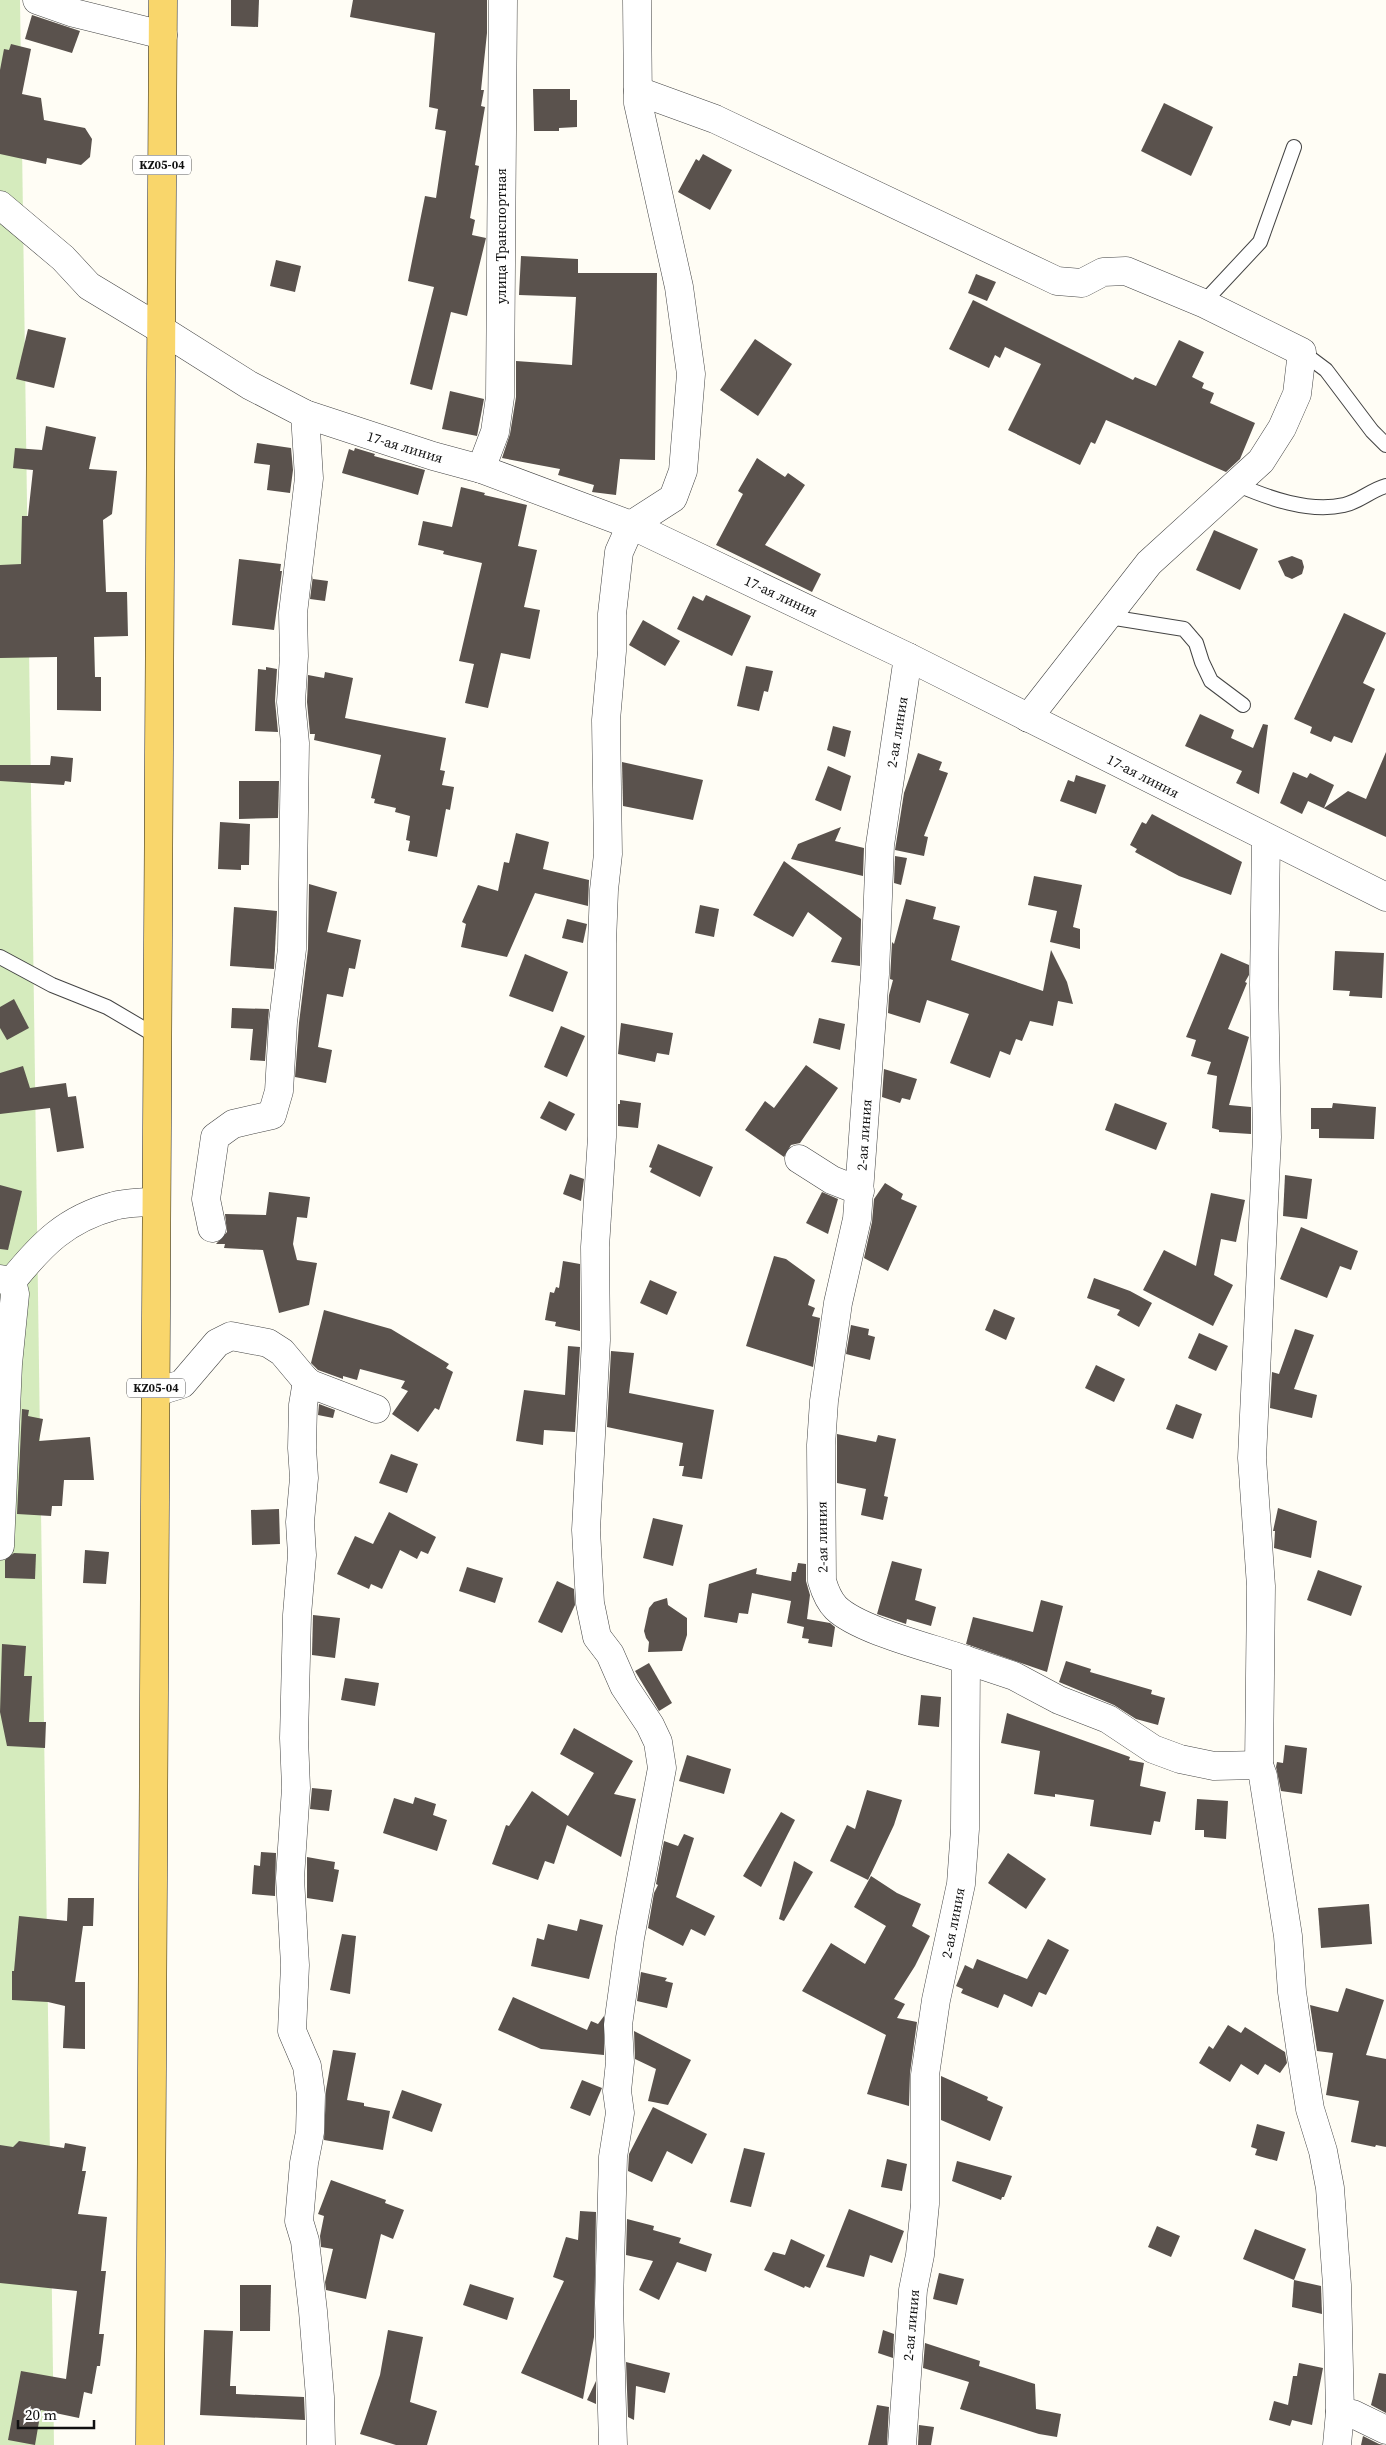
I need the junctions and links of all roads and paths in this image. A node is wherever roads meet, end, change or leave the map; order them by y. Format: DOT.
graph roads {
  1 [pos="37,0"];
  2 [pos="163,0"];
  3 [pos="503,0"];
  4 [pos="637,0"];
  5 [pos="163,35"];
  6 [pos="638,91"];
  7 [pos="1294,147"];
  8 [pos="0,205"];
  9 [pos="1203,304"];
  10 [pos="162,330"];
  11 [pos="1302,352"];
  12 [pos="306,414"];
  13 [pos="1386,445"];
  14 [pos="481,469"];
  15 [pos="1236,484"];
  16 [pos="1386,486"];
  17 [pos="631,526"];
  18 [pos="1109,616"];
  19 [pos="908,657"];
  20 [pos="1243,704"];
  21 [pos="1028,718"];
  22 [pos="1266,838"];
  23 [pos="1386,897"];
  24 [pos="0,957"];
  25 [pos="158,1037"];
  26 [pos="799,1159"];
  27 [pos="860,1191"];
  28 [pos="156,1201"];
  29 [pos="212,1228"];
  30 [pos="6,1280"];
  31 [pos="307,1381"];
  32 [pos="156,1392"];
  33 [pos="376,1409"];
  34 [pos="0,1546"];
  35 [pos="966,1660"];
  36 [pos="1259,1765"];
  37 [pos="1340,2412"];
  38 [pos="1386,2430"];
  39 [pos="150,2445"];
  40 [pos="321,2445"];
  41 [pos="613,2445"];
  42 [pos="902,2445"];
  43 [pos="1337,2445"];
  1 -- 5 [label="street"];
  2 -- 5 [label="main road, KZ05-04"];
  3 -- 14 [label="street, улица Транспортная"];
  4 -- 6 [label="street"];
  5 -- 10 [label="main road, KZ05-04"];
  6 -- 9 [label="street"];
  6 -- 17 [label="street"];
  7 -- 9 [label="lane"];
  8 -- 10 [label="street, 17-ая линия"];
  9 -- 11 [label="street"];
  10 -- 12 [label="street, 17-ая линия"];
  10 -- 25 [label="main road, KZ05-04"];
  11 -- 13 [label="lane"];
  11 -- 15 [label="street"];
  12 -- 14 [label="street, 17-ая линия"];
  12 -- 29 [label="street"];
  14 -- 17 [label="street, 17-ая линия"];
  15 -- 16 [label="lane"];
  15 -- 18 [label="street"];
  17 -- 19 [label="street, 17-ая линия"];
  17 -- 41 [label="street"];
  18 -- 20 [label="lane"];
  18 -- 21 [label="street"];
  19 -- 21 [label="street, 17-ая линия"];
  19 -- 27 [label="street, 2-ая линия"];
  21 -- 22 [label="street, 17-ая линия"];
  22 -- 23 [label="street, 17-ая линия"];
  22 -- 36 [label="street"];
  24 -- 25 [label="lane"];
  25 -- 28 [label="main road, KZ05-04"];
  26 -- 27 [label="street"];
  27 -- 35 [label="street, 2-ая линия"];
  28 -- 30 [label="street"];
  28 -- 32 [label="main road, KZ05-04"];
  30 -- 34 [label="street"];
  31 -- 32 [label="street"];
  31 -- 33 [label="street"];
  31 -- 40 [label="street"];
  32 -- 39 [label="main road, KZ05-04"];
  35 -- 36 [label="street"];
  35 -- 42 [label="street, 2-ая линия"];
  36 -- 37 [label="street"];
  37 -- 38 [label="street"];
  37 -- 43 [label="street"];
}
